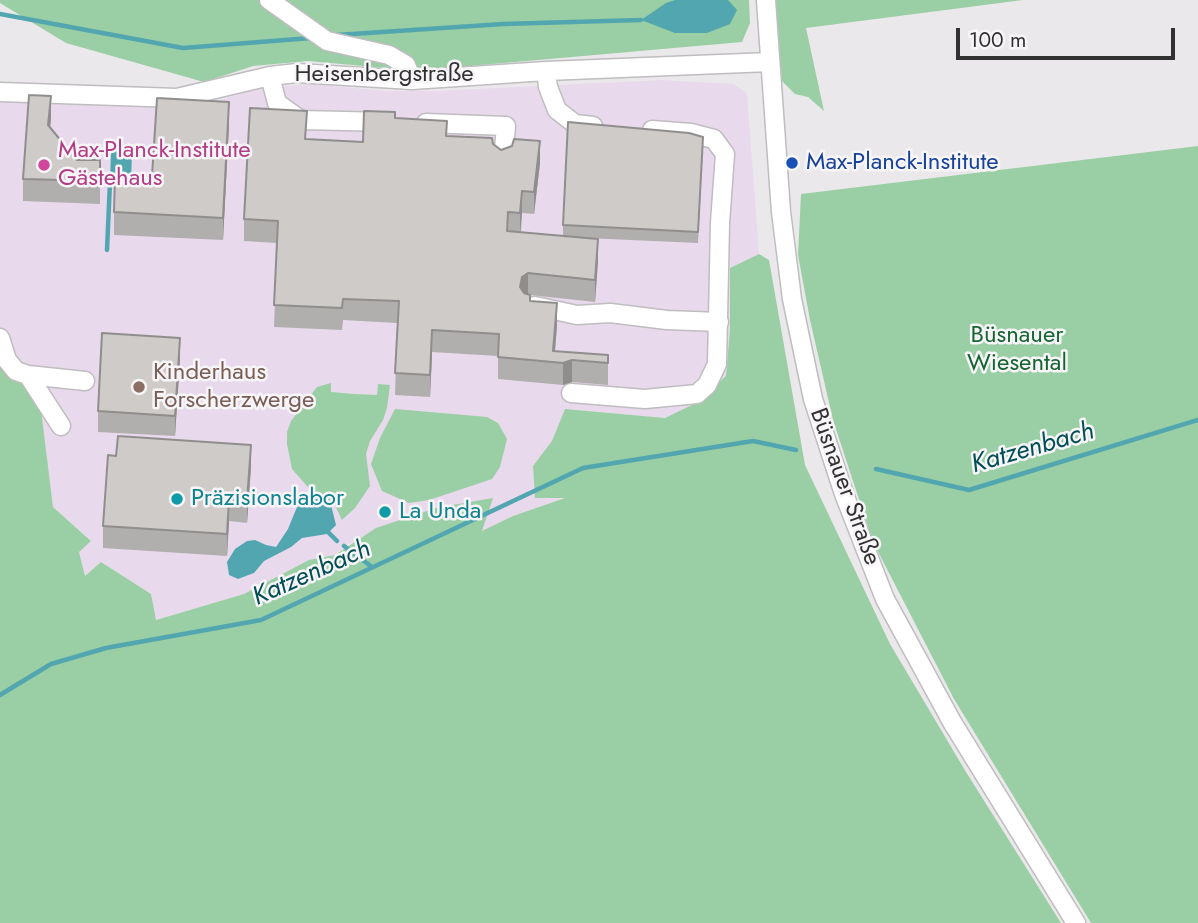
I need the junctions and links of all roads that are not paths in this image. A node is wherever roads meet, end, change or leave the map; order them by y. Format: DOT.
graph roads {
  1 [pos="270,0"];
  2 [pos="766,0"];
  3 [pos="770,62"];
  4 [pos="546,71"];
  5 [pos="270,76"];
  6 [pos="412,80"];
  7 [pos="0,92"];
  8 [pos="610,127"];
  9 [pos="637,129"];
  10 [pos="503,161"];
  11 [pos="531,306"];
  12 [pos="719,322"];
  13 [pos="0,338"];
  14 [pos="28,375"];
  15 [pos="85,381"];
  16 [pos="571,393"];
  17 [pos="61,426"];
  18 [pos="1076,923"];
  1 -- 6 [label="street"];
  2 -- 3 [label="street, Büsnauer Straße"];
  3 -- 4 [label="street, Heisenbergstraße"];
  3 -- 18 [label="street, Büsnauer Straße"];
  4 -- 6 [label="street, Heisenbergstraße"];
  4 -- 8 [label="street"];
  5 -- 6 [label="street, Heisenbergstraße"];
  5 -- 7 [label="street, Heisenbergstraße"];
  5 -- 10 [label="street"];
  9 -- 12 [label="street"];
  11 -- 12 [label="street"];
  12 -- 16 [label="street"];
  13 -- 14 [label="street"];
  14 -- 15 [label="street"];
  14 -- 17 [label="street"];
}
